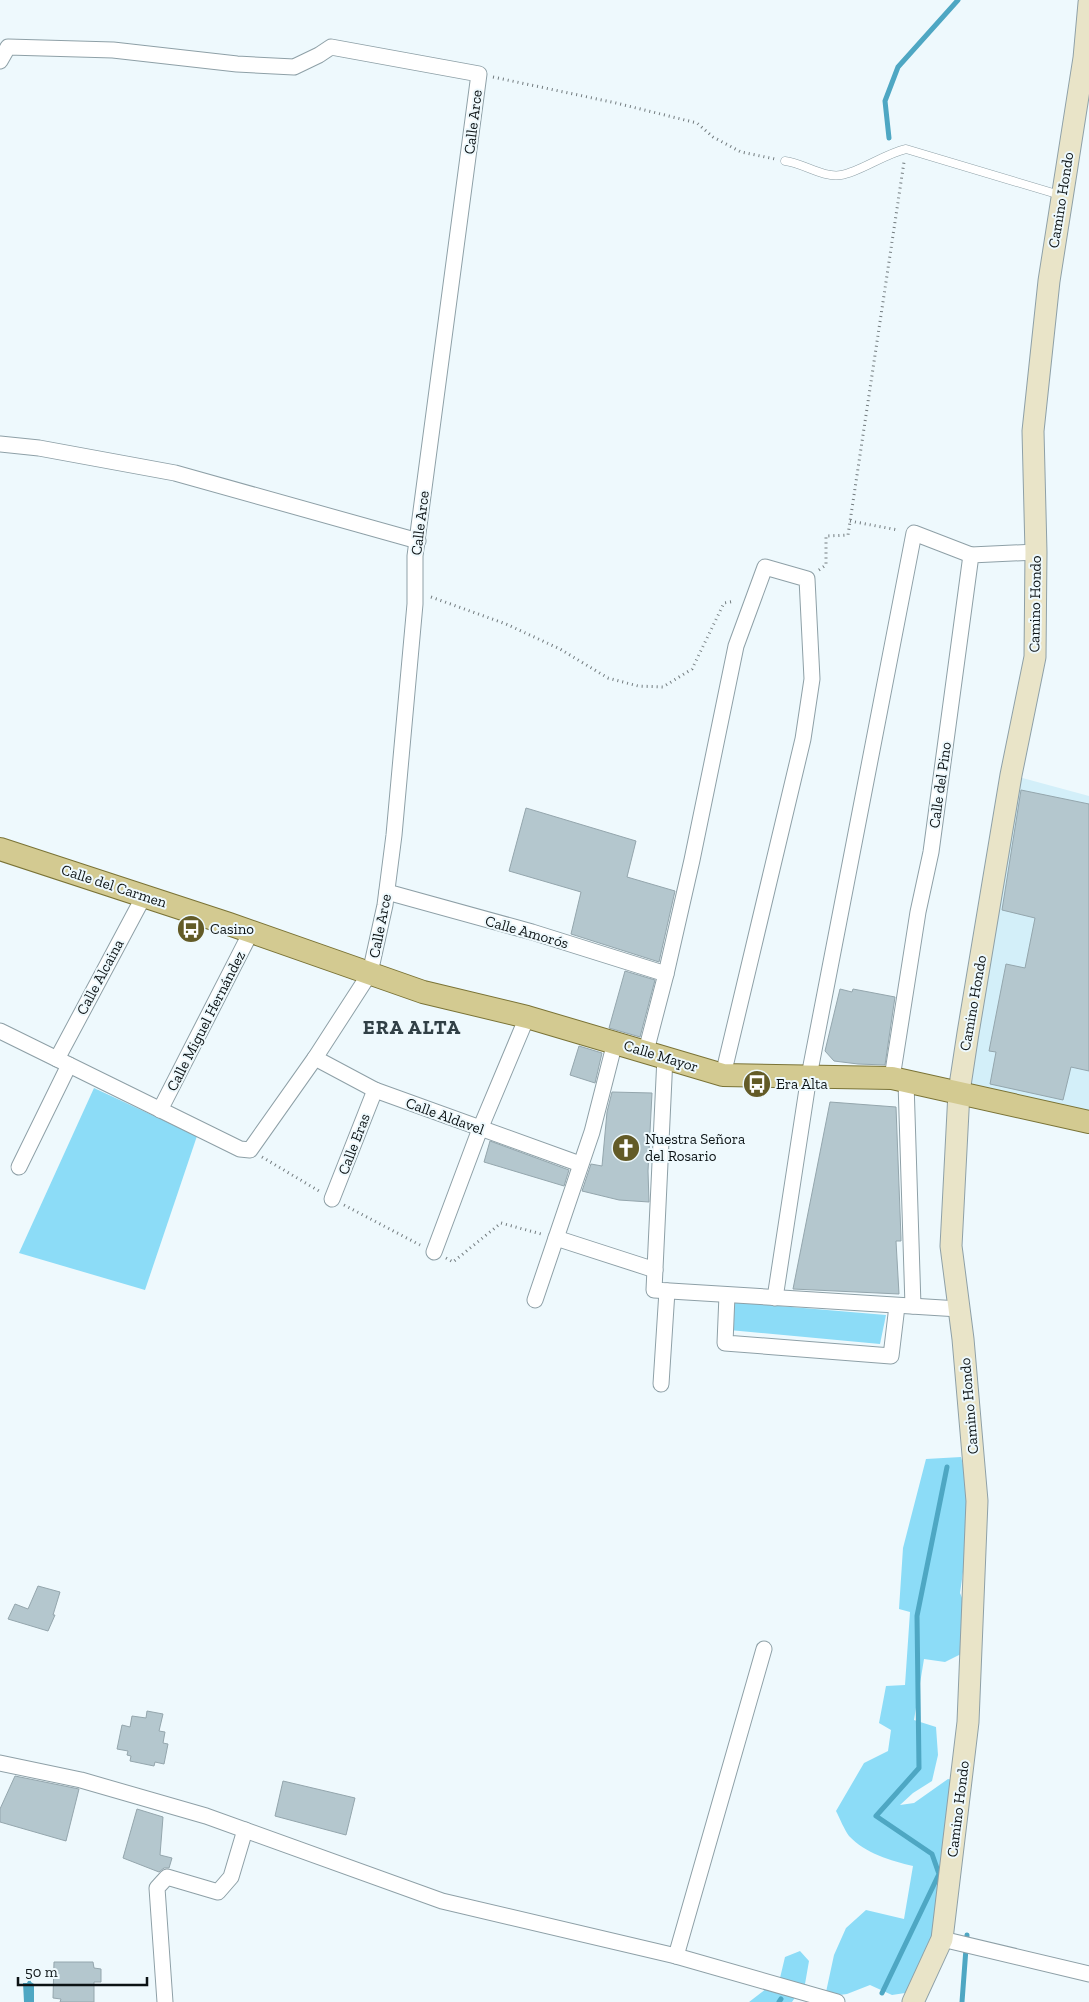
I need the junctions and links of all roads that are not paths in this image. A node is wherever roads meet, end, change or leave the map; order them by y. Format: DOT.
graph roads {
  1 [pos="1089,3"];
  2 [pos="0,62"];
  3 [pos="785,161"];
  4 [pos="1062,196"];
  5 [pos="0,444"];
  6 [pos="418,541"];
  7 [pos="1036,552"];
  8 [pos="971,555"];
  9 [pos="0,849"];
  10 [pos="387,892"];
  11 [pos="144,896"];
  12 [pos="251,932"];
  13 [pos="370,973"];
  14 [pos="666,974"];
  15 [pos="528,1017"];
  16 [pos="0,1031"];
  17 [pos="615,1042"];
  18 [pos="655,1054"];
  19 [pos="315,1058"];
  20 [pos="63,1062"];
  21 [pos="723,1075"];
  22 [pos="809,1076"];
  23 [pos="899,1080"];
  24 [pos="375,1090"];
  25 [pos="960,1092"];
  26 [pos="160,1110"];
  27 [pos="1089,1122"];
  28 [pos="480,1129"];
  29 [pos="580,1164"];
  30 [pos="19,1167"];
  31 [pos="332,1198"];
  32 [pos="556,1238"];
  33 [pos="434,1252"];
  34 [pos="655,1270"];
  35 [pos="667,1291"];
  36 [pos="727,1295"];
  37 [pos="775,1298"];
  38 [pos="535,1300"];
  39 [pos="897,1306"];
  40 [pos="913,1306"];
  41 [pos="959,1310"];
  42 [pos="660,1384"];
  43 [pos="764,1649"];
  44 [pos="0,1762"];
  45 [pos="246,1830"];
  46 [pos="958,1943"];
  47 [pos="676,1956"];
  48 [pos="1089,1974"];
  49 [pos="165,2002"];
  50 [pos="837,2002"];
  51 [pos="913,2002"];
  1 -- 4 [label="main road, Camino Hondo"];
  2 -- 6 [label="street, Calle Arce"];
  3 -- 4 [label="lane"];
  4 -- 7 [label="main road, Camino Hondo"];
  5 -- 6 [label="street"];
  6 -- 10 [label="street, Calle Arce"];
  7 -- 8 [label="street"];
  7 -- 25 [label="main road, Camino Hondo"];
  8 -- 22 [label="street"];
  8 -- 23 [label="street, Calle del Pino"];
  9 -- 11 [label="main road, Calle del Carmen"];
  10 -- 13 [label="street, Calle Arce"];
  10 -- 14 [label="street, Calle Amorós"];
  11 -- 12 [label="main road, Calle del Carmen"];
  11 -- 20 [label="street, Calle Alcaina"];
  12 -- 13 [label="main road, Calle del Carmen"];
  12 -- 26 [label="street, Calle Miguel Hernández"];
  13 -- 15 [label="main road, Calle Mayor"];
  13 -- 19 [label="street"];
  14 -- 18 [label="street"];
  14 -- 21 [label="street"];
  15 -- 17 [label="main road, Calle Mayor"];
  15 -- 28 [label="street"];
  16 -- 20 [label="street"];
  17 -- 18 [label="main road, Calle Mayor"];
  17 -- 29 [label="street"];
  18 -- 21 [label="main road, Calle Mayor"];
  18 -- 34 [label="street"];
  19 -- 24 [label="street, Calle Aldavel"];
  19 -- 26 [label="street"];
  20 -- 26 [label="street"];
  20 -- 30 [label="street, Calle Alcaina"];
  21 -- 22 [label="main road, Calle Mayor"];
  22 -- 23 [label="main road, Calle Mayor"];
  22 -- 37 [label="street"];
  23 -- 25 [label="main road, Calle Mayor"];
  23 -- 40 [label="street, Calle del Pino"];
  24 -- 28 [label="street, Calle Aldavel"];
  24 -- 31 [label="street, Calle Eras"];
  25 -- 27 [label="main road, Calle Mayor"];
  25 -- 41 [label="main road, Camino Hondo"];
  28 -- 29 [label="street, Calle Aldavel"];
  28 -- 33 [label="street"];
  29 -- 32 [label="street"];
  32 -- 34 [label="street"];
  32 -- 38 [label="street"];
  34 -- 35 [label="street"];
  35 -- 36 [label="street"];
  35 -- 42 [label="street"];
  36 -- 37 [label="street"];
  36 -- 39 [label="street"];
  37 -- 39 [label="street"];
  39 -- 40 [label="street"];
  40 -- 41 [label="street"];
  41 -- 46 [label="main road, Camino Hondo"];
  43 -- 47 [label="street"];
  44 -- 45 [label="street"];
  45 -- 47 [label="street"];
  45 -- 49 [label="street"];
  46 -- 48 [label="street"];
  46 -- 51 [label="main road, Camino Hondo"];
  47 -- 50 [label="street"];
}
